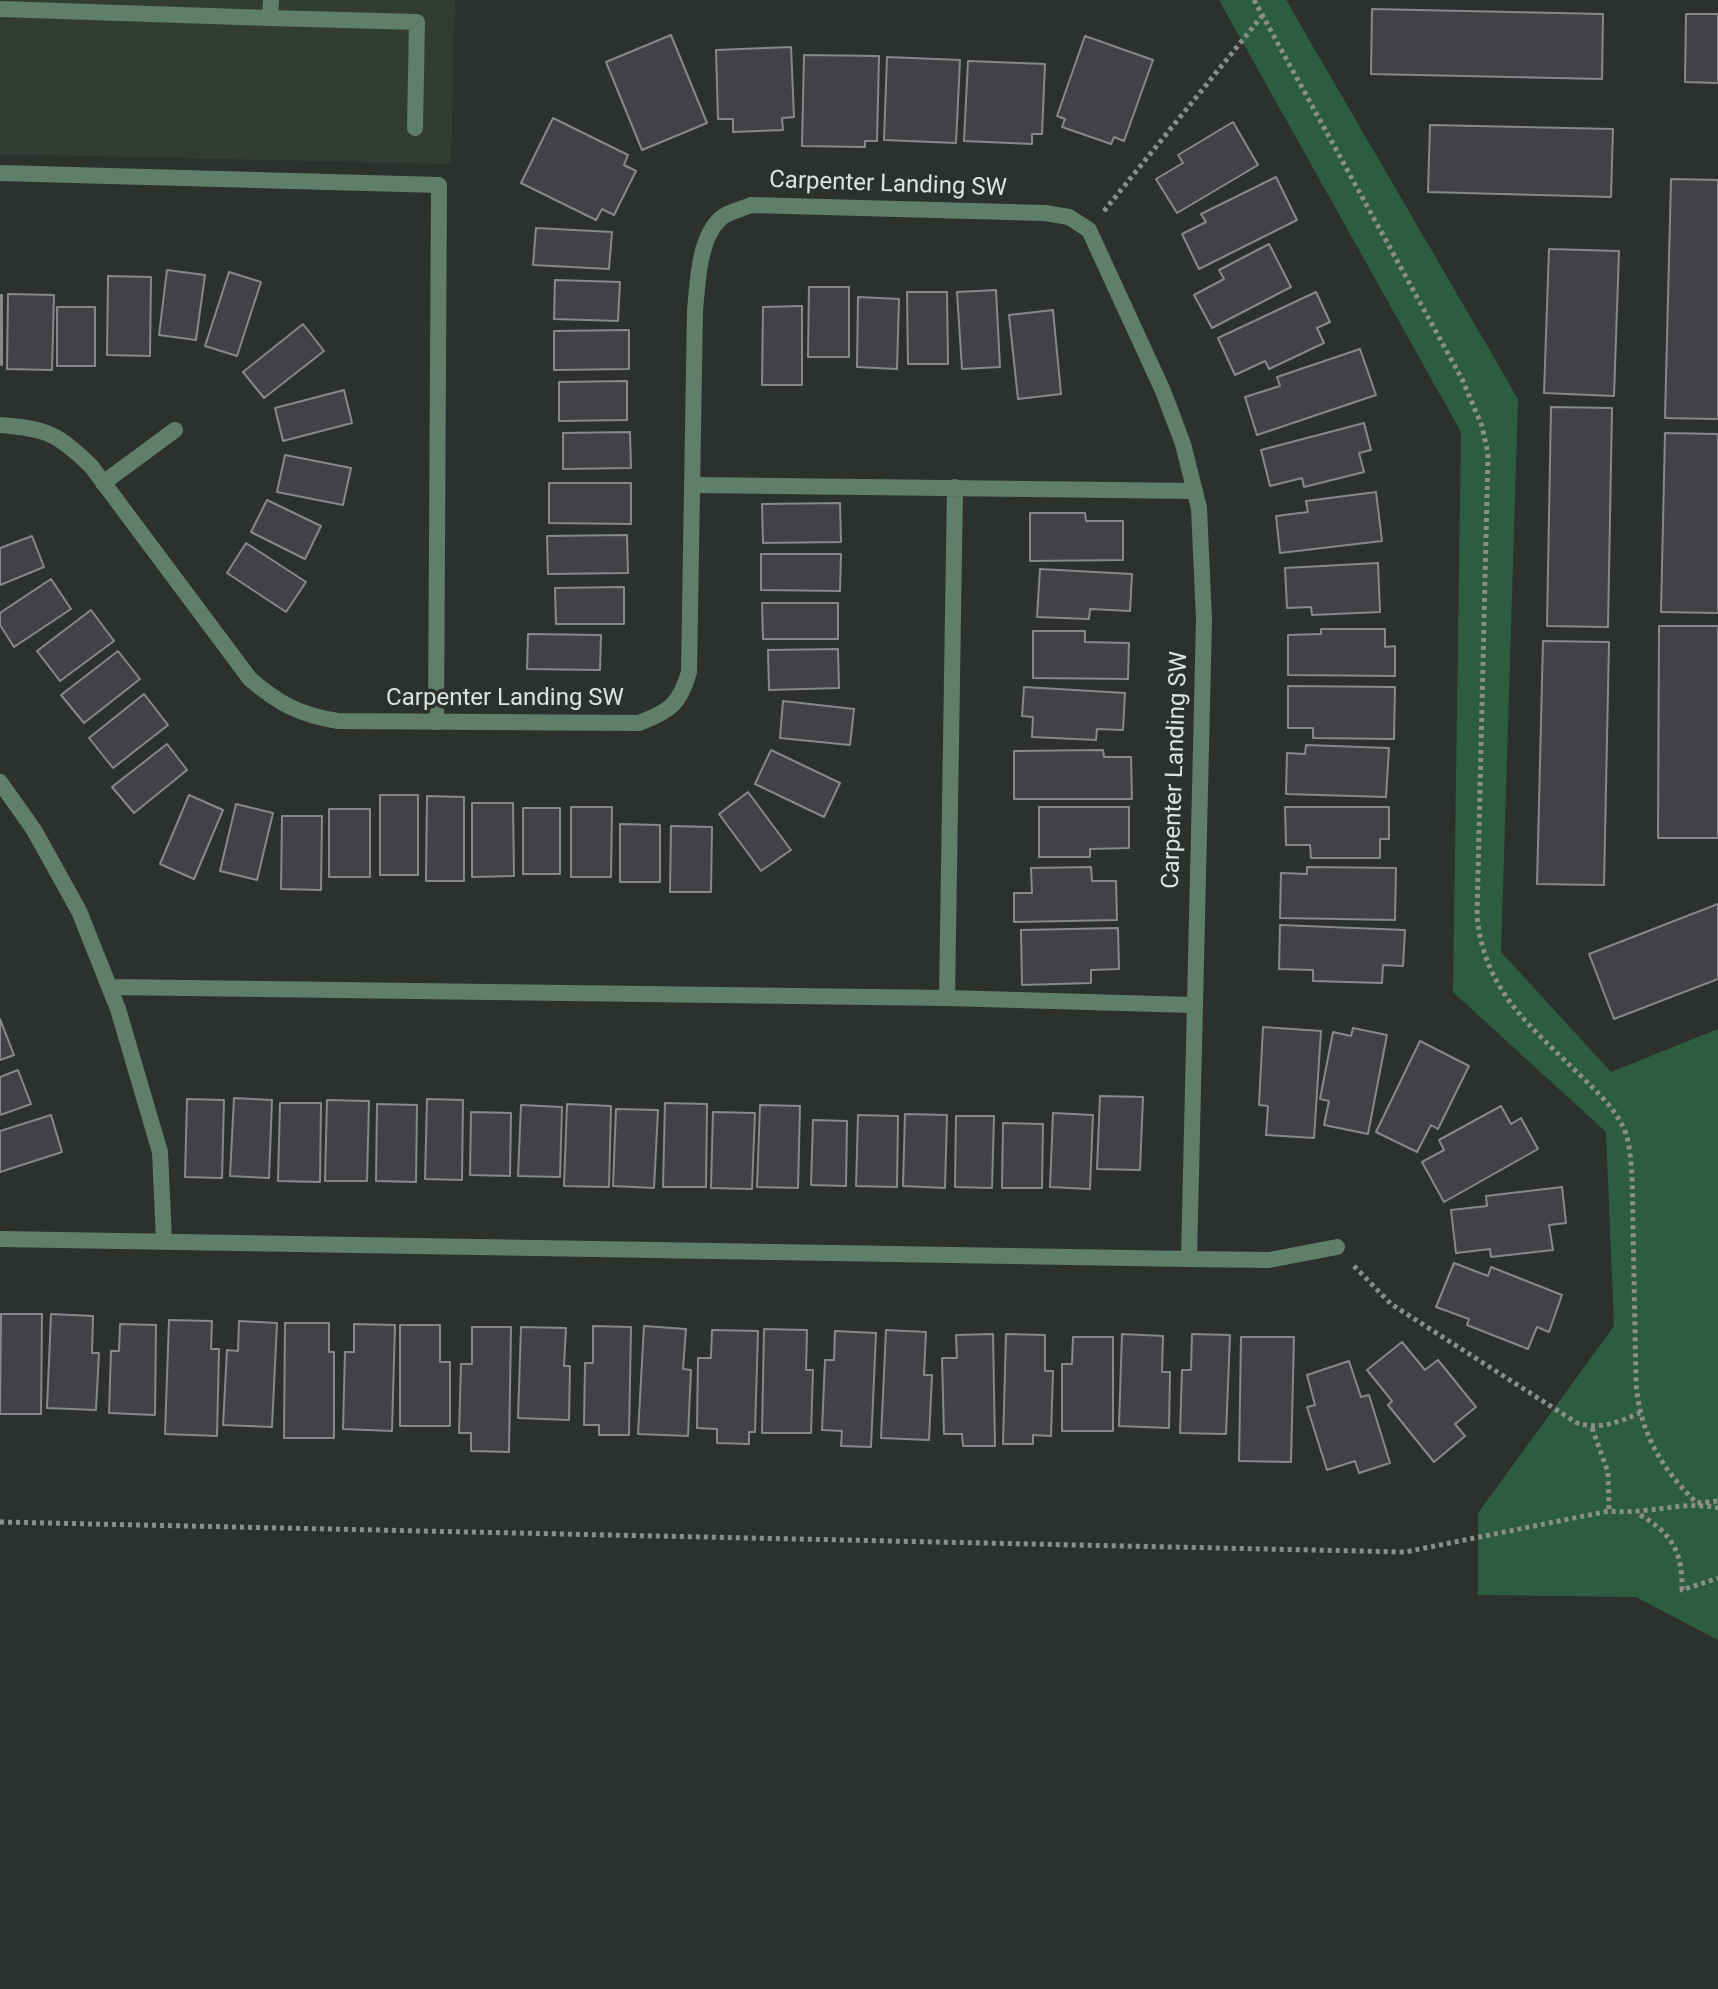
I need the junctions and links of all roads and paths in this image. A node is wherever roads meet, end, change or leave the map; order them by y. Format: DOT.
graph roads {
  1 [pos="271,0"];
  2 [pos="1254,0"];
  3 [pos="0,9"];
  4 [pos="1262,16"];
  5 [pos="270,18"];
  6 [pos="415,128"];
  7 [pos="0,173"];
  8 [pos="1089,230"];
  9 [pos="0,425"];
  10 [pos="175,430"];
  11 [pos="103,483"];
  12 [pos="694,485"];
  13 [pos="955,487"];
  14 [pos="1195,491"];
  15 [pos="436,722"];
  16 [pos="0,782"];
  17 [pos="110,987"];
  18 [pos="947,998"];
  19 [pos="1193,1005"];
  20 [pos="0,1239"];
  21 [pos="164,1241"];
  22 [pos="1337,1247"];
  23 [pos="1189,1259"];
  24 [pos="1640,1413"];
  25 [pos="1592,1428"];
  26 [pos="1718,1501"];
  27 [pos="1697,1503"];
  28 [pos="1718,1508"];
  29 [pos="1609,1511"];
  30 [pos="1639,1514"];
  31 [pos="0,1522"];
  32 [pos="1718,1578"];
  1 -- 5 [label="street"];
  2 -- 4 [label="path"];
  3 -- 5 [label="street"];
  4 -- 8 [label="path"];
  4 -- 24 [label="path"];
  5 -- 6 [label="street"];
  7 -- 15 [label="street"];
  8 -- 12 [label="street, Carpenter Landing SW"];
  8 -- 14 [label="street, Carpenter Landing SW"];
  9 -- 11 [label="street, Carpenter Landing SW"];
  10 -- 11 [label="street"];
  11 -- 15 [label="street, Carpenter Landing SW"];
  12 -- 13 [label="street"];
  12 -- 15 [label="street, Carpenter Landing SW"];
  13 -- 14 [label="street"];
  13 -- 18 [label="street"];
  14 -- 19 [label="street, Carpenter Landing SW"];
  16 -- 17 [label="street"];
  17 -- 18 [label="street"];
  17 -- 21 [label="street"];
  18 -- 19 [label="street"];
  19 -- 23 [label="street, Carpenter Landing SW"];
  20 -- 21 [label="street"];
  21 -- 23 [label="street"];
  22 -- 23 [label="street"];
  22 -- 25 [label="path"];
  24 -- 25 [label="path"];
  24 -- 27 [label="path"];
  25 -- 29 [label="path"];
  26 -- 27 [label="path"];
  27 -- 28 [label="path"];
  27 -- 30 [label="path"];
  29 -- 30 [label="path"];
  29 -- 31 [label="path"];
  30 -- 32 [label="path"];
}
